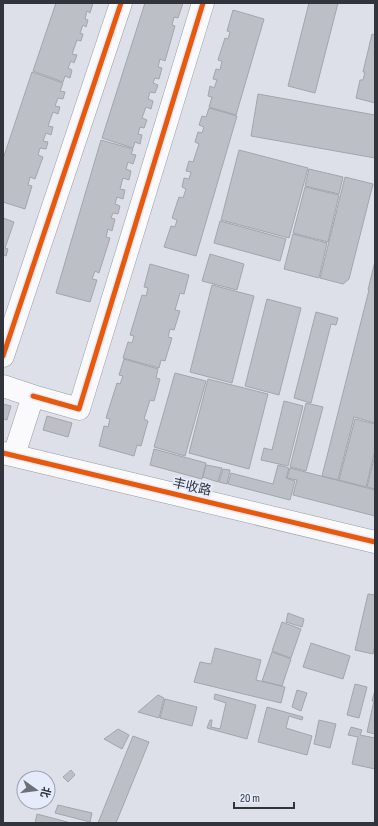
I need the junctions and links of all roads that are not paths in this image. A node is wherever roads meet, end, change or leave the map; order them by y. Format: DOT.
graph roads {
  1 [pos="121,3"];
  2 [pos="203,3"];
  3 [pos="3,356"];
  4 [pos="3,386"];
  5 [pos="32,396"];
  6 [pos="8,454"];
  7 [pos="375,542"];
  1 -- 3 [label="street"];
  2 -- 5 [label="street"];
  4 -- 5 [label="street"];
  5 -- 6 [label="street"];
  6 -- 7 [label="street, 丰收路"];
}
